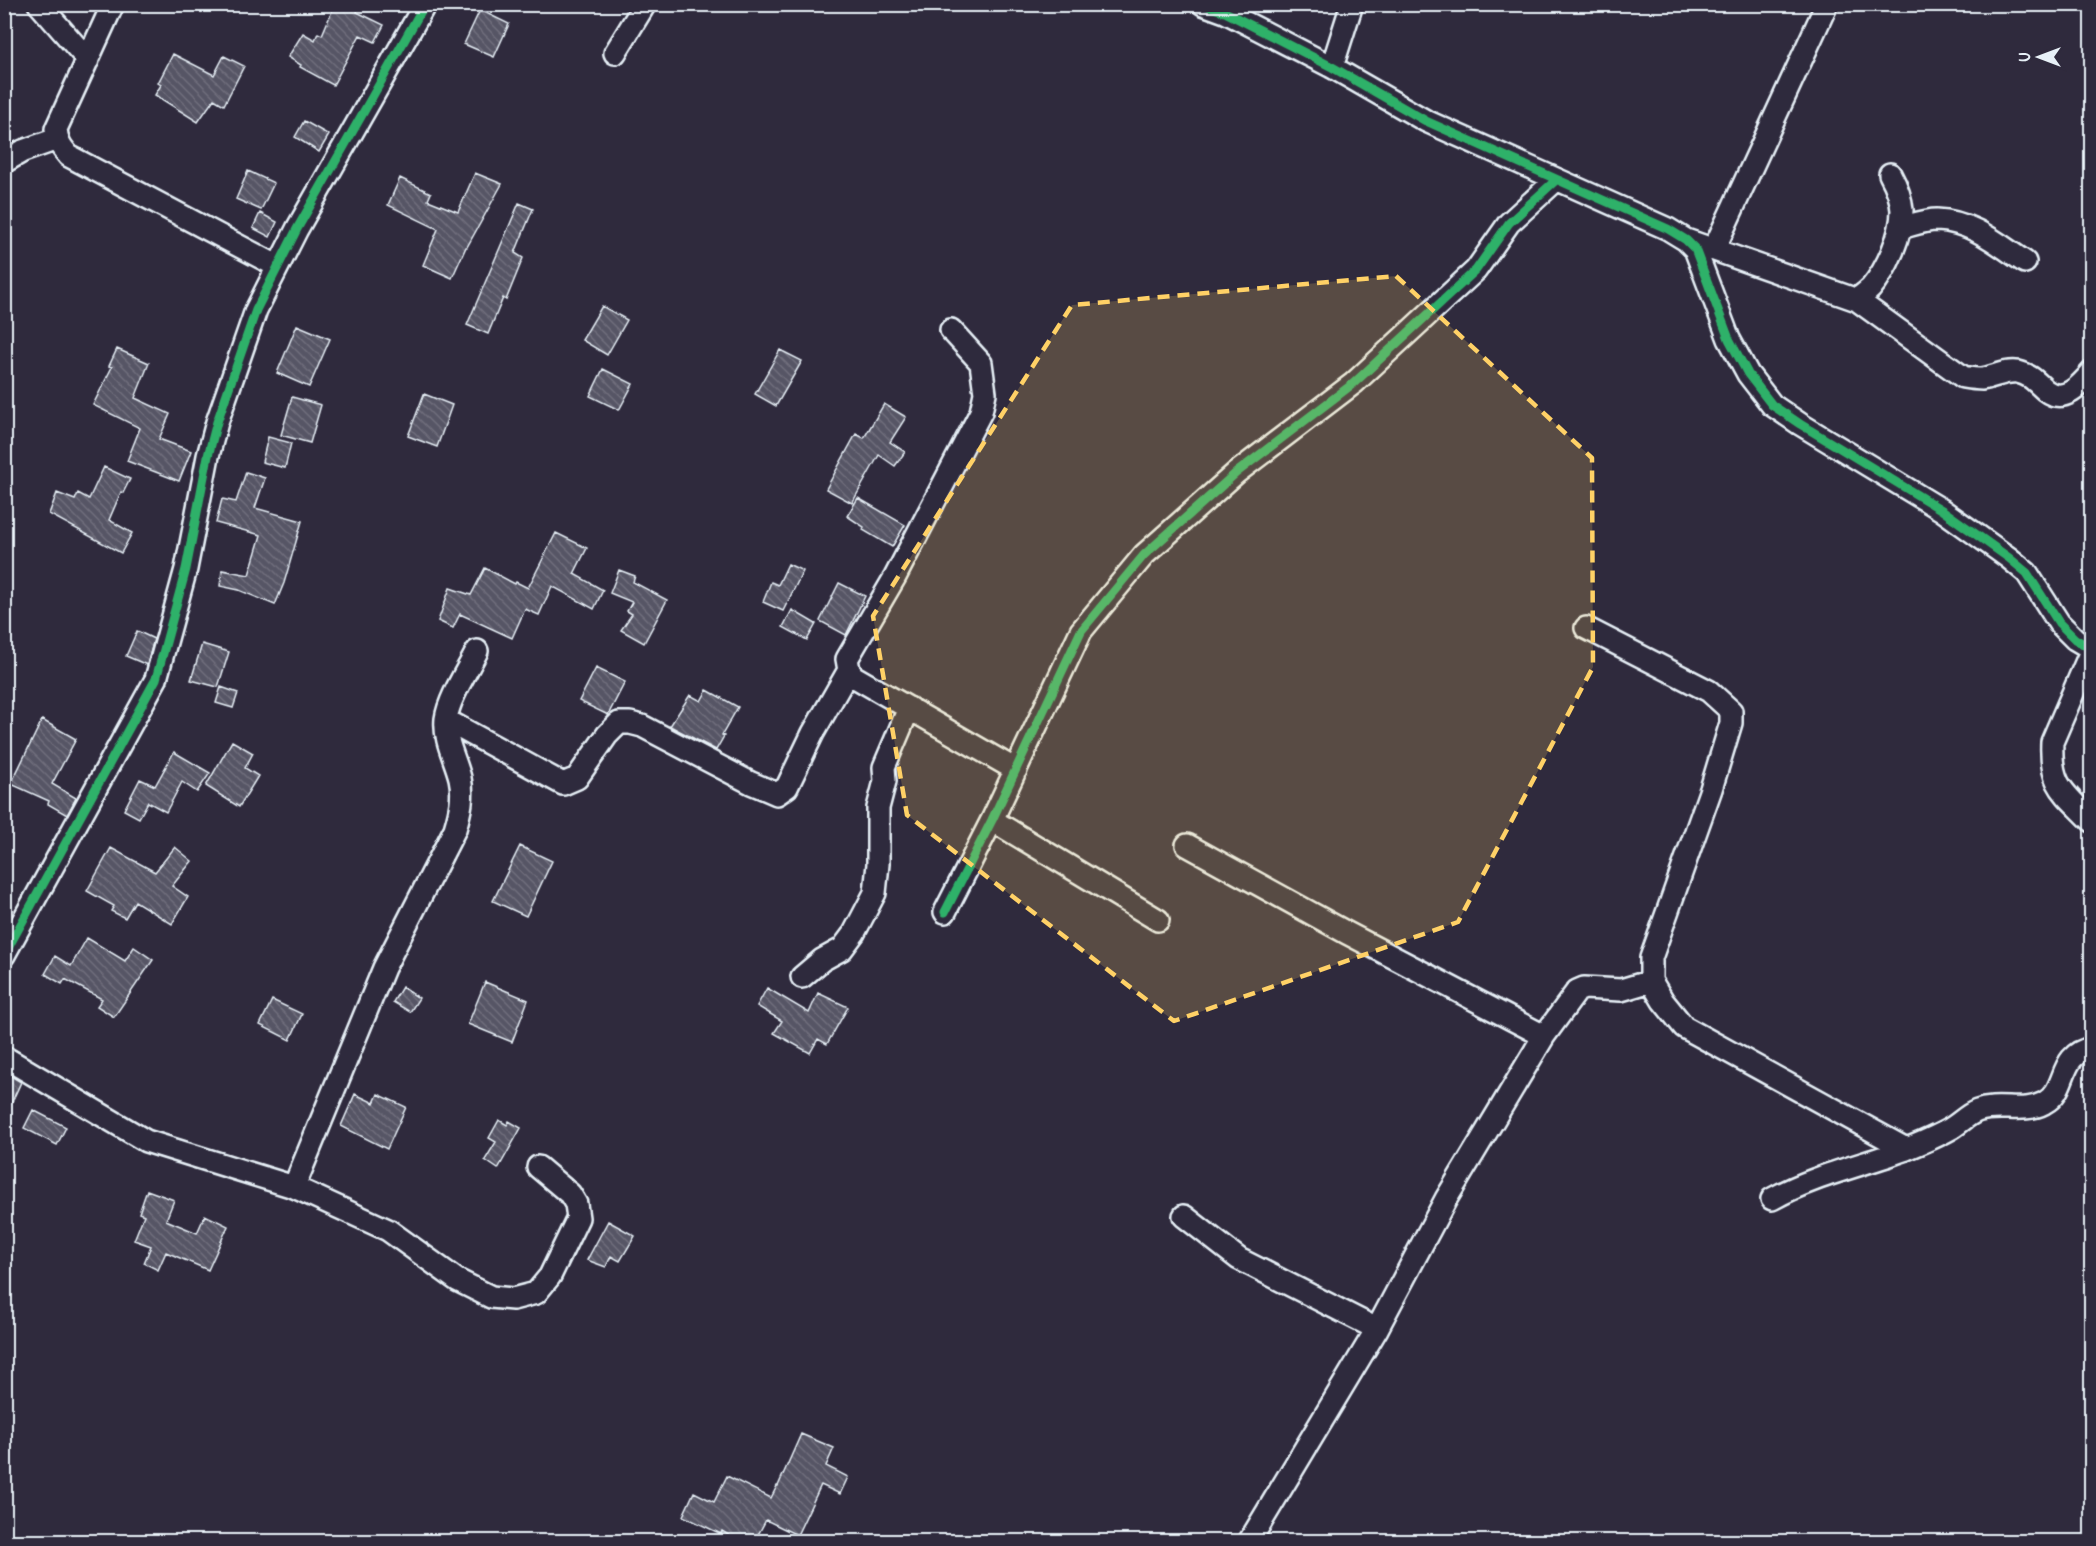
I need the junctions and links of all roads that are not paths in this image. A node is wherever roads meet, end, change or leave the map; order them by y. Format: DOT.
graph roads {
  1 [pos="39,4"];
  2 [pos="113,4"];
  3 [pos="425,4"];
  4 [pos="645,4"];
  5 [pos="1203,4"];
  6 [pos="1352,4"];
  7 [pos="1826,6"];
  8 [pos="615,53"];
  9 [pos="88,60"];
  10 [pos="1332,67"];
  11 [pos="57,139"];
  12 [pos="4,162"];
  13 [pos="1890,174"];
  14 [pos="1556,180"];
  15 [pos="1900,228"];
  16 [pos="1686,240"];
  17 [pos="1714,249"];
  18 [pos="2025,262"];
  19 [pos="277,266"];
  20 [pos="1857,300"];
  21 [pos="951,330"];
  22 [pos="2091,372"];
  23 [pos="1586,628"];
  24 [pos="2091,649"];
  25 [pos="477,651"];
  26 [pos="849,670"];
  27 [pos="909,708"];
  28 [pos="446,720"];
  29 [pos="1016,770"];
  30 [pos="992,820"];
  31 [pos="2091,821"];
  32 [pos="1187,845"];
  33 [pos="945,912"];
  34 [pos="1158,920"];
  35 [pos="4,955"];
  36 [pos="802,977"];
  37 [pos="1651,981"];
  38 [pos="1544,1036"];
  39 [pos="2091,1048"];
  40 [pos="4,1057"];
  41 [pos="1905,1149"];
  42 [pos="538,1167"];
  43 [pos="294,1187"];
  44 [pos="1772,1199"];
  45 [pos="1184,1216"];
  46 [pos="1377,1329"];
  47 [pos="1249,1542"];
  1 -- 9 [label="street"];
  2 -- 9 [label="street"];
  3 -- 19 [label="street"];
  4 -- 8 [label="street"];
  5 -- 10 [label="street"];
  6 -- 10 [label="street"];
  7 -- 17 [label="street"];
  9 -- 11 [label="street"];
  10 -- 14 [label="street"];
  11 -- 12 [label="street"];
  11 -- 19 [label="street"];
  13 -- 15 [label="street"];
  14 -- 16 [label="street"];
  14 -- 29 [label="street"];
  15 -- 18 [label="street"];
  15 -- 20 [label="street"];
  16 -- 17 [label="street"];
  16 -- 24 [label="street"];
  17 -- 20 [label="street"];
  19 -- 35 [label="street"];
  20 -- 22 [label="street"];
  21 -- 26 [label="street"];
  23 -- 37 [label="street"];
  24 -- 31 [label="street"];
  25 -- 28 [label="street"];
  26 -- 27 [label="street"];
  26 -- 28 [label="street"];
  27 -- 29 [label="street"];
  27 -- 36 [label="street"];
  28 -- 43 [label="street"];
  29 -- 30 [label="street"];
  30 -- 33 [label="street"];
  30 -- 34 [label="street"];
  32 -- 38 [label="street"];
  37 -- 38 [label="street"];
  37 -- 41 [label="street"];
  38 -- 46 [label="street"];
  39 -- 41 [label="street"];
  40 -- 43 [label="street"];
  41 -- 44 [label="street"];
  42 -- 43 [label="street"];
  45 -- 46 [label="street"];
  46 -- 47 [label="street"];
}
